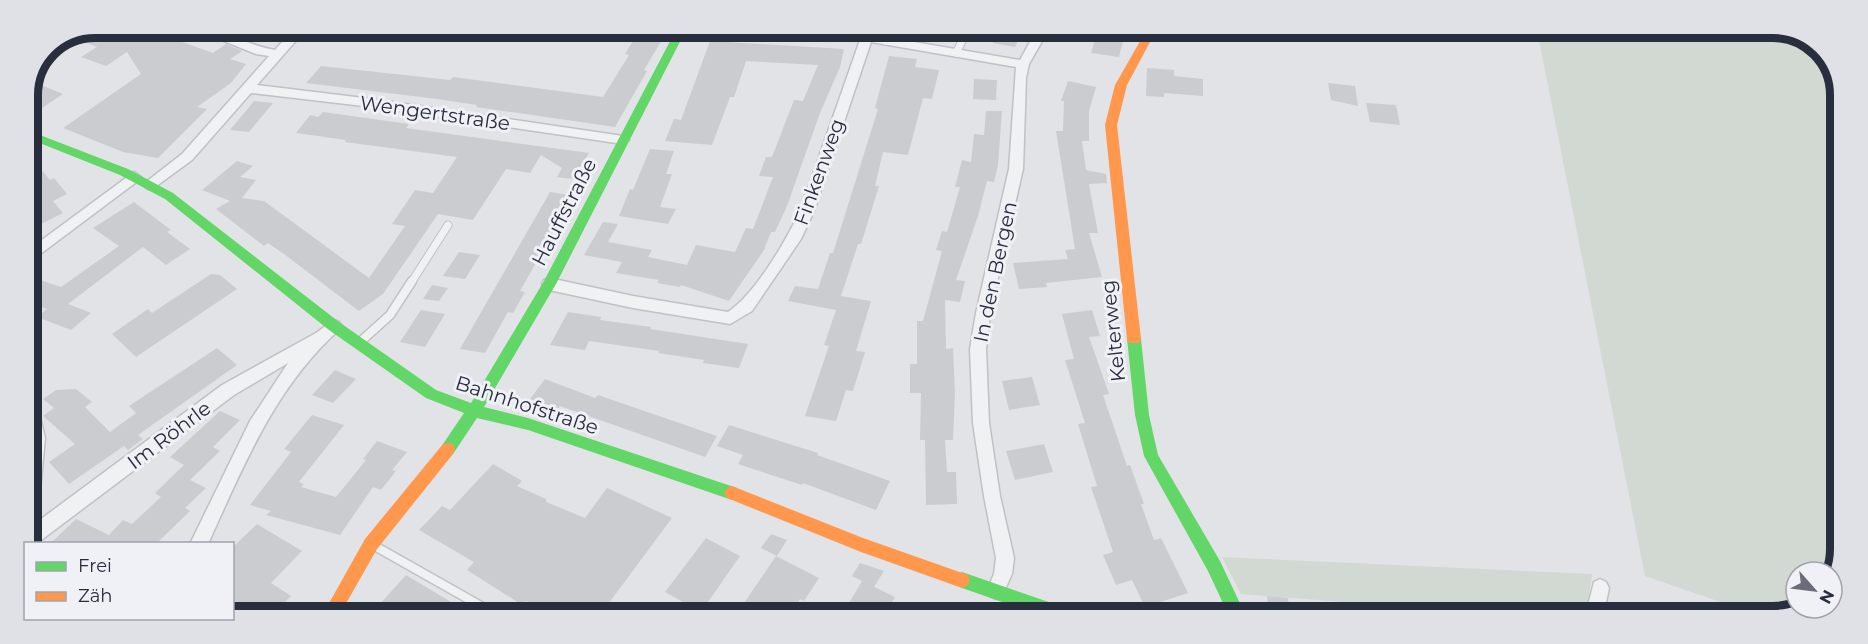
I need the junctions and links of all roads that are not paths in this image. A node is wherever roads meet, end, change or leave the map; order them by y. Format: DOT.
graph roads {
  1 [pos="225,38"];
  2 [pos="292,38"];
  3 [pos="677,38"];
  4 [pos="867,38"];
  5 [pos="872,38"];
  6 [pos="887,38"];
  7 [pos="963,38"];
  8 [pos="1038,38"];
  9 [pos="1147,38"];
  10 [pos="885,41"];
  11 [pos="956,52"];
  12 [pos="278,54"];
  13 [pos="1023,64"];
  14 [pos="246,88"];
  15 [pos="38,138"];
  16 [pos="622,140"];
  17 [pos="134,177"];
  18 [pos="151,185"];
  19 [pos="448,225"];
  20 [pos="38,251"];
  21 [pos="549,284"];
  22 [pos="334,326"];
  23 [pos="316,339"];
  24 [pos="358,344"];
  25 [pos="474,411"];
  26 [pos="38,531"];
  27 [pos="199,542"];
  28 [pos="371,544"];
  29 [pos="1600,588"];
  30 [pos="996,590"];
  31 [pos="336,606"];
  32 [pos="481,606"];
  33 [pos="1039,606"];
  34 [pos="1233,606"];
  35 [pos="1596,606"];
  1 -- 12 [label="street"];
  2 -- 12 [label="street"];
  3 -- 16 [label="street, Hauffstraße"];
  4 -- 21 [label="street, Finkenweg"];
  5 -- 10 [label="street"];
  6 -- 10 [label="lane"];
  7 -- 11 [label="lane"];
  8 -- 13 [label="street, In den Bergen"];
  9 -- 34 [label="street, Kelterweg"];
  10 -- 11 [label="street"];
  11 -- 13 [label="street"];
  12 -- 14 [label="street"];
  13 -- 30 [label="street, In den Bergen"];
  14 -- 16 [label="street, Wengertstraße"];
  14 -- 18 [label="street"];
  15 -- 17 [label="street, Bahnhofstraße"];
  16 -- 21 [label="street, Hauffstraße"];
  17 -- 18 [label="street, Bahnhofstraße"];
  17 -- 20 [label="street"];
  18 -- 22 [label="street, Bahnhofstraße"];
  19 -- 24 [label="lane"];
  21 -- 25 [label="street, Hauffstraße"];
  22 -- 23 [label="street, Im Röhrle"];
  22 -- 24 [label="street, Bahnhofstraße"];
  23 -- 26 [label="street, Im Röhrle"];
  23 -- 27 [label="street, Im Röhrle"];
  24 -- 25 [label="street, Bahnhofstraße"];
  25 -- 28 [label="street, Hauffstraße"];
  25 -- 30 [label="street, Bahnhofstraße"];
  28 -- 31 [label="street, Hauffstraße"];
  28 -- 32 [label="lane"];
  29 -- 35 [label="street"];
  30 -- 33 [label="street, Bahnhofstraße"];
}
